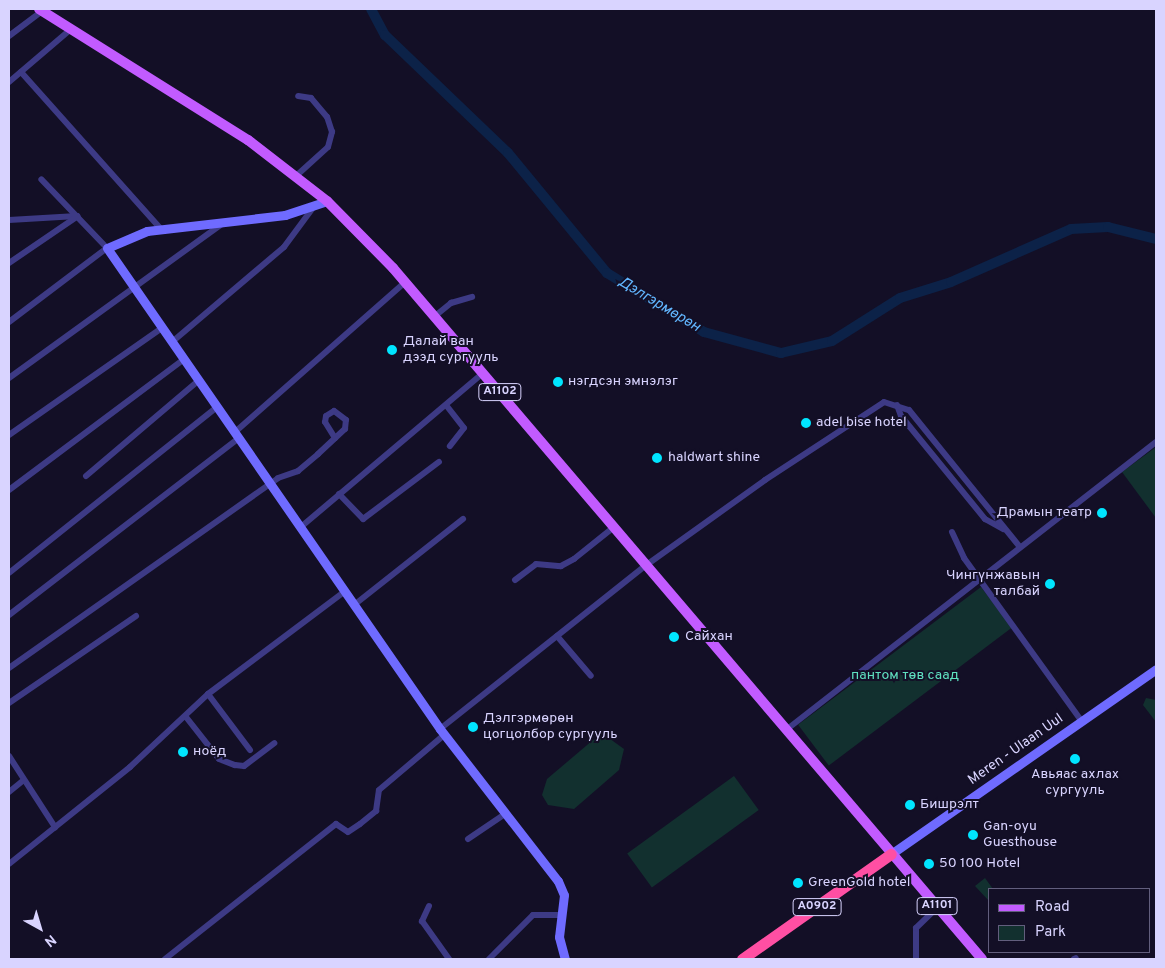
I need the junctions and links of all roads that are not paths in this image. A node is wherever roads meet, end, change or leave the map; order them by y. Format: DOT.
graph roads {
  1 [pos="40,10"];
  2 [pos="71,30"];
  3 [pos="9,36"];
  4 [pos="21,72"];
  5 [pos="9,82"];
  6 [pos="298,96"];
  7 [pos="296,176"];
  8 [pos="41,179"];
  9 [pos="327,201"];
  10 [pos="312,209"];
  11 [pos="78,216"];
  12 [pos="9,220"];
  13 [pos="228,220"];
  14 [pos="160,228"];
  15 [pos="107,248"];
  16 [pos="9,263"];
  17 [pos="405,282"];
  18 [pos="134,287"];
  19 [pos="472,297"];
  20 [pos="435,316"];
  21 [pos="9,322"];
  22 [pos="162,328"];
  23 [pos="172,342"];
  24 [pos="184,359"];
  25 [pos="483,373"];
  26 [pos="9,378"];
  27 [pos="198,380"];
  28 [pos="446,405"];
  29 [pos="897,405"];
  30 [pos="217,407"];
  31 [pos="9,435"];
  32 [pos="237,435"];
  33 [pos="335,438"];
  34 [pos="1156,442"];
  35 [pos="450,446"];
  36 [pos="439,462"];
  37 [pos="86,476"];
  38 [pos="271,484"];
  39 [pos="9,490"];
  40 [pos="339,494"];
  41 [pos="463,519"];
  42 [pos="302,526"];
  43 [pos="614,527"];
  44 [pos="1004,529"];
  45 [pos="952,532"];
  46 [pos="1020,547"];
  47 [pos="645,566"];
  48 [pos="9,573"];
  49 [pos="978,578"];
  50 [pos="514,580"];
  51 [pos="345,591"];
  52 [pos="354,605"];
  53 [pos="9,615"];
  54 [pos="136,616"];
  55 [pos="557,636"];
  56 [pos="9,668"];
  57 [pos="1155,674"];
  58 [pos="591,676"];
  59 [pos="208,694"];
  60 [pos="9,702"];
  61 [pos="186,717"];
  62 [pos="1081,720"];
  63 [pos="786,730"];
  64 [pos="442,732"];
  65 [pos="274,743"];
  66 [pos="250,750"];
  67 [pos="9,756"];
  68 [pos="24,780"];
  69 [pos="9,792"];
  70 [pos="505,814"];
  71 [pos="55,827"];
  72 [pos="468,840"];
  73 [pos="891,854"];
  74 [pos="9,864"];
  75 [pos="429,906"];
  76 [pos="938,907"];
  77 [pos="562,916"];
  78 [pos="165,959"];
  79 [pos="450,959"];
  80 [pos="489,959"];
  81 [pos="565,959"];
  82 [pos="742,959"];
  83 [pos="916,959"];
  84 [pos="982,959"];
  1 -- 2 [label="main road, A1102"];
  1 -- 3 [label="street"];
  2 -- 4 [label="street"];
  2 -- 7 [label="main road, A1102"];
  4 -- 5 [label="street"];
  4 -- 14 [label="street"];
  6 -- 7 [label="street"];
  7 -- 9 [label="main road, A1102"];
  8 -- 11 [label="street"];
  9 -- 10 [label="main road"];
  9 -- 17 [label="main road, A1102"];
  10 -- 13 [label="main road"];
  10 -- 23 [label="street"];
  11 -- 12 [label="street"];
  11 -- 15 [label="street"];
  11 -- 16 [label="street"];
  13 -- 14 [label="main road"];
  13 -- 18 [label="street"];
  14 -- 15 [label="main road"];
  15 -- 18 [label="main road"];
  15 -- 21 [label="street"];
  17 -- 20 [label="main road, A1102"];
  17 -- 32 [label="street"];
  18 -- 22 [label="main road"];
  18 -- 26 [label="street"];
  19 -- 20 [label="street"];
  20 -- 25 [label="main road, A1102"];
  22 -- 23 [label="main road"];
  22 -- 31 [label="street"];
  23 -- 24 [label="main road"];
  24 -- 27 [label="main road"];
  24 -- 39 [label="street"];
  25 -- 28 [label="street"];
  25 -- 43 [label="main road, A1102"];
  27 -- 30 [label="main road"];
  27 -- 37 [label="street"];
  28 -- 35 [label="street"];
  28 -- 40 [label="street"];
  29 -- 44 [label="street"];
  29 -- 44 [label="street"];
  29 -- 47 [label="street"];
  30 -- 32 [label="main road"];
  30 -- 48 [label="street"];
  32 -- 38 [label="main road"];
  32 -- 53 [label="street"];
  33 -- 38 [label="street"];
  34 -- 46 [label="street"];
  36 -- 40 [label="street"];
  38 -- 42 [label="main road"];
  38 -- 56 [label="street"];
  40 -- 42 [label="street"];
  41 -- 52 [label="street"];
  42 -- 51 [label="main road"];
  43 -- 47 [label="main road, A1102"];
  43 -- 50 [label="street"];
  44 -- 46 [label="street"];
  45 -- 49 [label="street"];
  46 -- 49 [label="street"];
  47 -- 55 [label="street"];
  47 -- 63 [label="main road, A1102"];
  49 -- 62 [label="street"];
  49 -- 63 [label="street"];
  51 -- 52 [label="main road"];
  51 -- 59 [label="street"];
  52 -- 64 [label="main road"];
  54 -- 60 [label="street"];
  55 -- 58 [label="street"];
  55 -- 64 [label="street"];
  57 -- 62 [label="main road, Meren - Ulaan Uul"];
  59 -- 61 [label="street"];
  59 -- 66 [label="street"];
  61 -- 65 [label="street"];
  61 -- 71 [label="street"];
  62 -- 73 [label="main road, Meren - Ulaan Uul"];
  63 -- 73 [label="main road, A1102"];
  64 -- 70 [label="main road"];
  64 -- 78 [label="street"];
  67 -- 68 [label="street"];
  68 -- 69 [label="street"];
  68 -- 71 [label="street"];
  70 -- 72 [label="street"];
  70 -- 77 [label="main road"];
  71 -- 74 [label="street"];
  73 -- 76 [label="main road, A1101"];
  73 -- 82 [label="highway, A0902"];
  75 -- 79 [label="street"];
  76 -- 83 [label="street"];
  76 -- 84 [label="main road, A1101"];
  77 -- 80 [label="street"];
  77 -- 81 [label="main road"];
}
